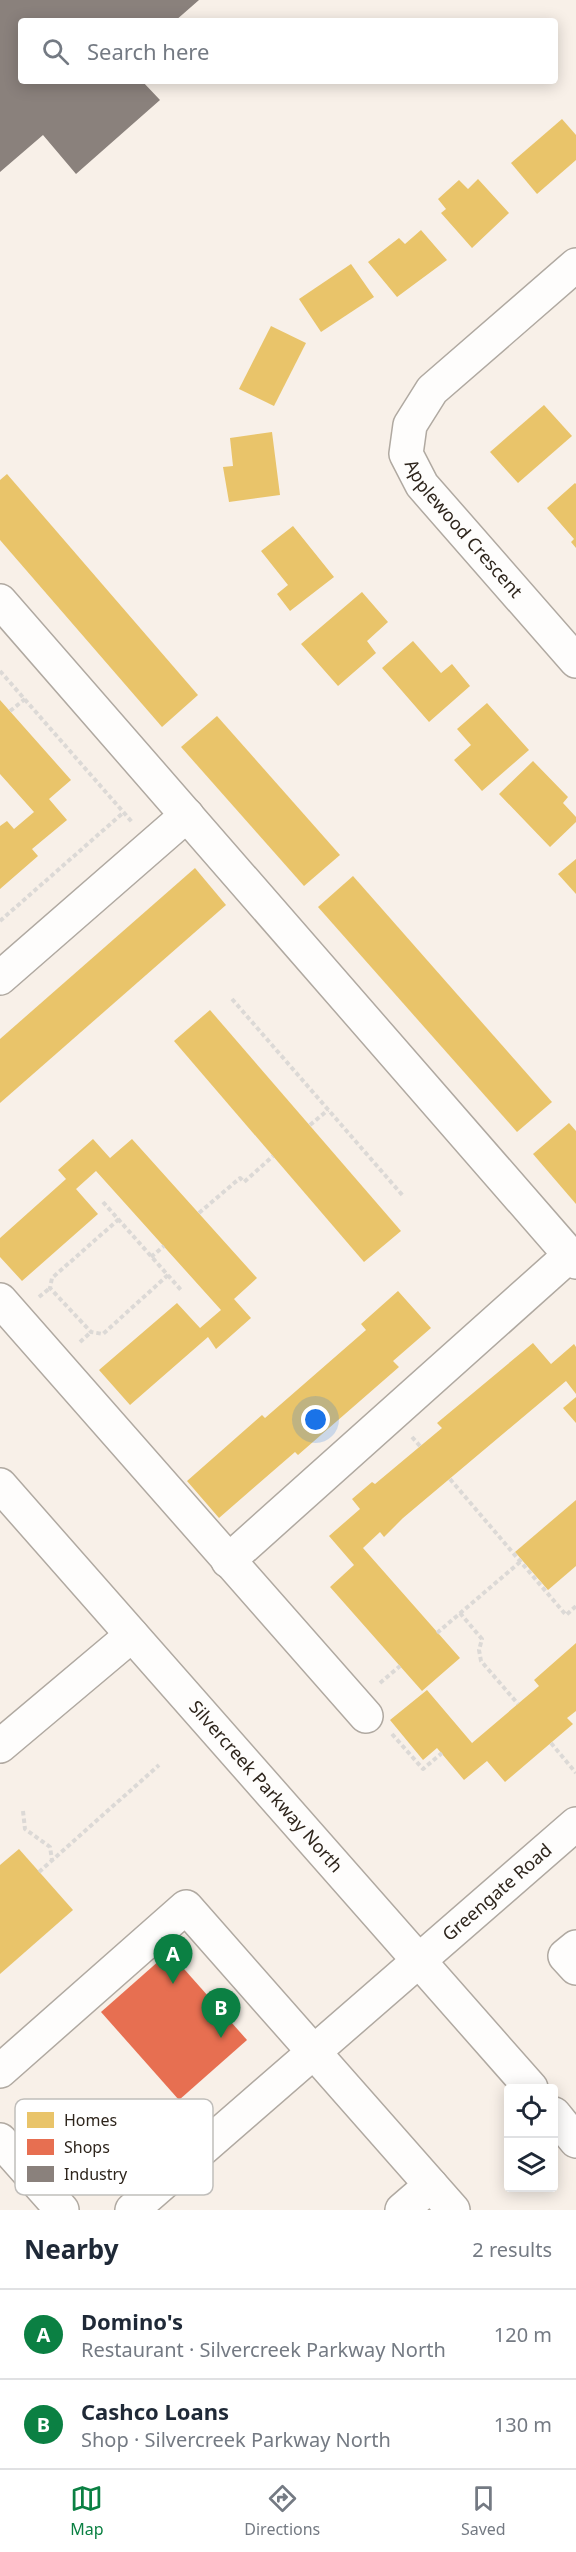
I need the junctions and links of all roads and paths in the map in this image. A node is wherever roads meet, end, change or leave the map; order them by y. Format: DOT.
graph roads {
  1 [pos="576,265"];
  2 [pos="0,601"];
  3 [pos="576,661"];
  4 [pos="0,671"];
  5 [pos="25,699"];
  6 [pos="10,711"];
  7 [pos="124,812"];
  8 [pos="187,815"];
  9 [pos="152,845"];
  10 [pos="0,921"];
  11 [pos="0,978"];
  12 [pos="232,999"];
  13 [pos="328,1110"];
  14 [pos="310,1125"];
  15 [pos="273,1156"];
  16 [pos="404,1197"];
  17 [pos="104,1202"];
  18 [pos="198,1213"];
  19 [pos="118,1219"];
  20 [pos="164,1246"];
  21 [pos="152,1257"];
  22 [pos="573,1259"];
  23 [pos="168,1275"];
  24 [pos="181,1290"];
  25 [pos="0,1300"];
  26 [pos="450,1479"];
  27 [pos="0,1485"];
  28 [pos="228,1561"];
  29 [pos="520,1562"];
  30 [pos="576,1606"];
  31 [pos="460,1613"];
  32 [pos="437,1633"];
  33 [pos="132,1635"];
  34 [pos="518,1704"];
  35 [pos="366,1716"];
  36 [pos="551,1743"];
  37 [pos="0,1746"];
  38 [pos="441,1753"];
  39 [pos="159,1765"];
  40 [pos="576,1773"];
  41 [pos="23,1812"];
  42 [pos="576,1824"];
  43 [pos="52,1860"];
  44 [pos="39,1872"];
  45 [pos="576,1947"];
  46 [pos="419,1962"];
  47 [pos="576,1968"];
  48 [pos="313,2051"];
  49 [pos="0,2070"];
  50 [pos="527,2084"];
  51 [pos="558,2119"];
  52 [pos="213,2139"];
  53 [pos="0,2140"];
  54 [pos="576,2141"];
  55 [pos="15,2157"];
  56 [pos="431,2185"];
  57 [pos="49,2195"];
  58 [pos="149,2195"];
  59 [pos="62,2210"];
  60 [pos="132,2210"];
  61 [pos="402,2210"];
  62 [pos="453,2210"];
  1 -- 3 [label="main road, Applewood Crescent"];
  2 -- 8 [label="main road"];
  4 -- 5 [label="path"];
  5 -- 6 [label="path"];
  5 -- 7 [label="path"];
  7 -- 9 [label="path"];
  7 -- 10 [label="path"];
  8 -- 9 [label="main road"];
  8 -- 22 [label="main road"];
  9 -- 11 [label="main road"];
  12 -- 13 [label="path"];
  13 -- 14 [label="path"];
  13 -- 16 [label="path"];
  15 -- 18 [label="path"];
  17 -- 19 [label="path"];
  19 -- 21 [label="path"];
  19 -- 23 [label="path"];
  20 -- 21 [label="path"];
  21 -- 23 [label="path"];
  22 -- 28 [label="main road"];
  23 -- 24 [label="path"];
  25 -- 28 [label="main road"];
  26 -- 29 [label="path"];
  27 -- 33 [label="main road, Silvercreek Parkway North"];
  28 -- 35 [label="main road"];
  29 -- 30 [label="path"];
  29 -- 31 [label="path"];
  31 -- 32 [label="path"];
  31 -- 34 [label="path"];
  33 -- 37 [label="main road"];
  33 -- 46 [label="main road, Silvercreek Parkway North"];
  35 -- 38 [label="path"];
  36 -- 40 [label="path"];
  39 -- 43 [label="path"];
  41 -- 43 [label="path"];
  42 -- 46 [label="main road, Greengate Road"];
  43 -- 44 [label="path"];
  45 -- 47 [label="main road"];
  46 -- 48 [label="main road, Greengate Road"];
  46 -- 50 [label="main road, Silvercreek Parkway North"];
  48 -- 49 [label="main road"];
  48 -- 52 [label="main road, Greengate Road"];
  48 -- 56 [label="main road"];
  51 -- 54 [label="main road"];
  53 -- 55 [label="main road"];
  56 -- 61 [label="main road"];
  56 -- 62 [label="main road"];
  57 -- 59 [label="main road"];
  58 -- 60 [label="main road, Greengate Road"];
}
